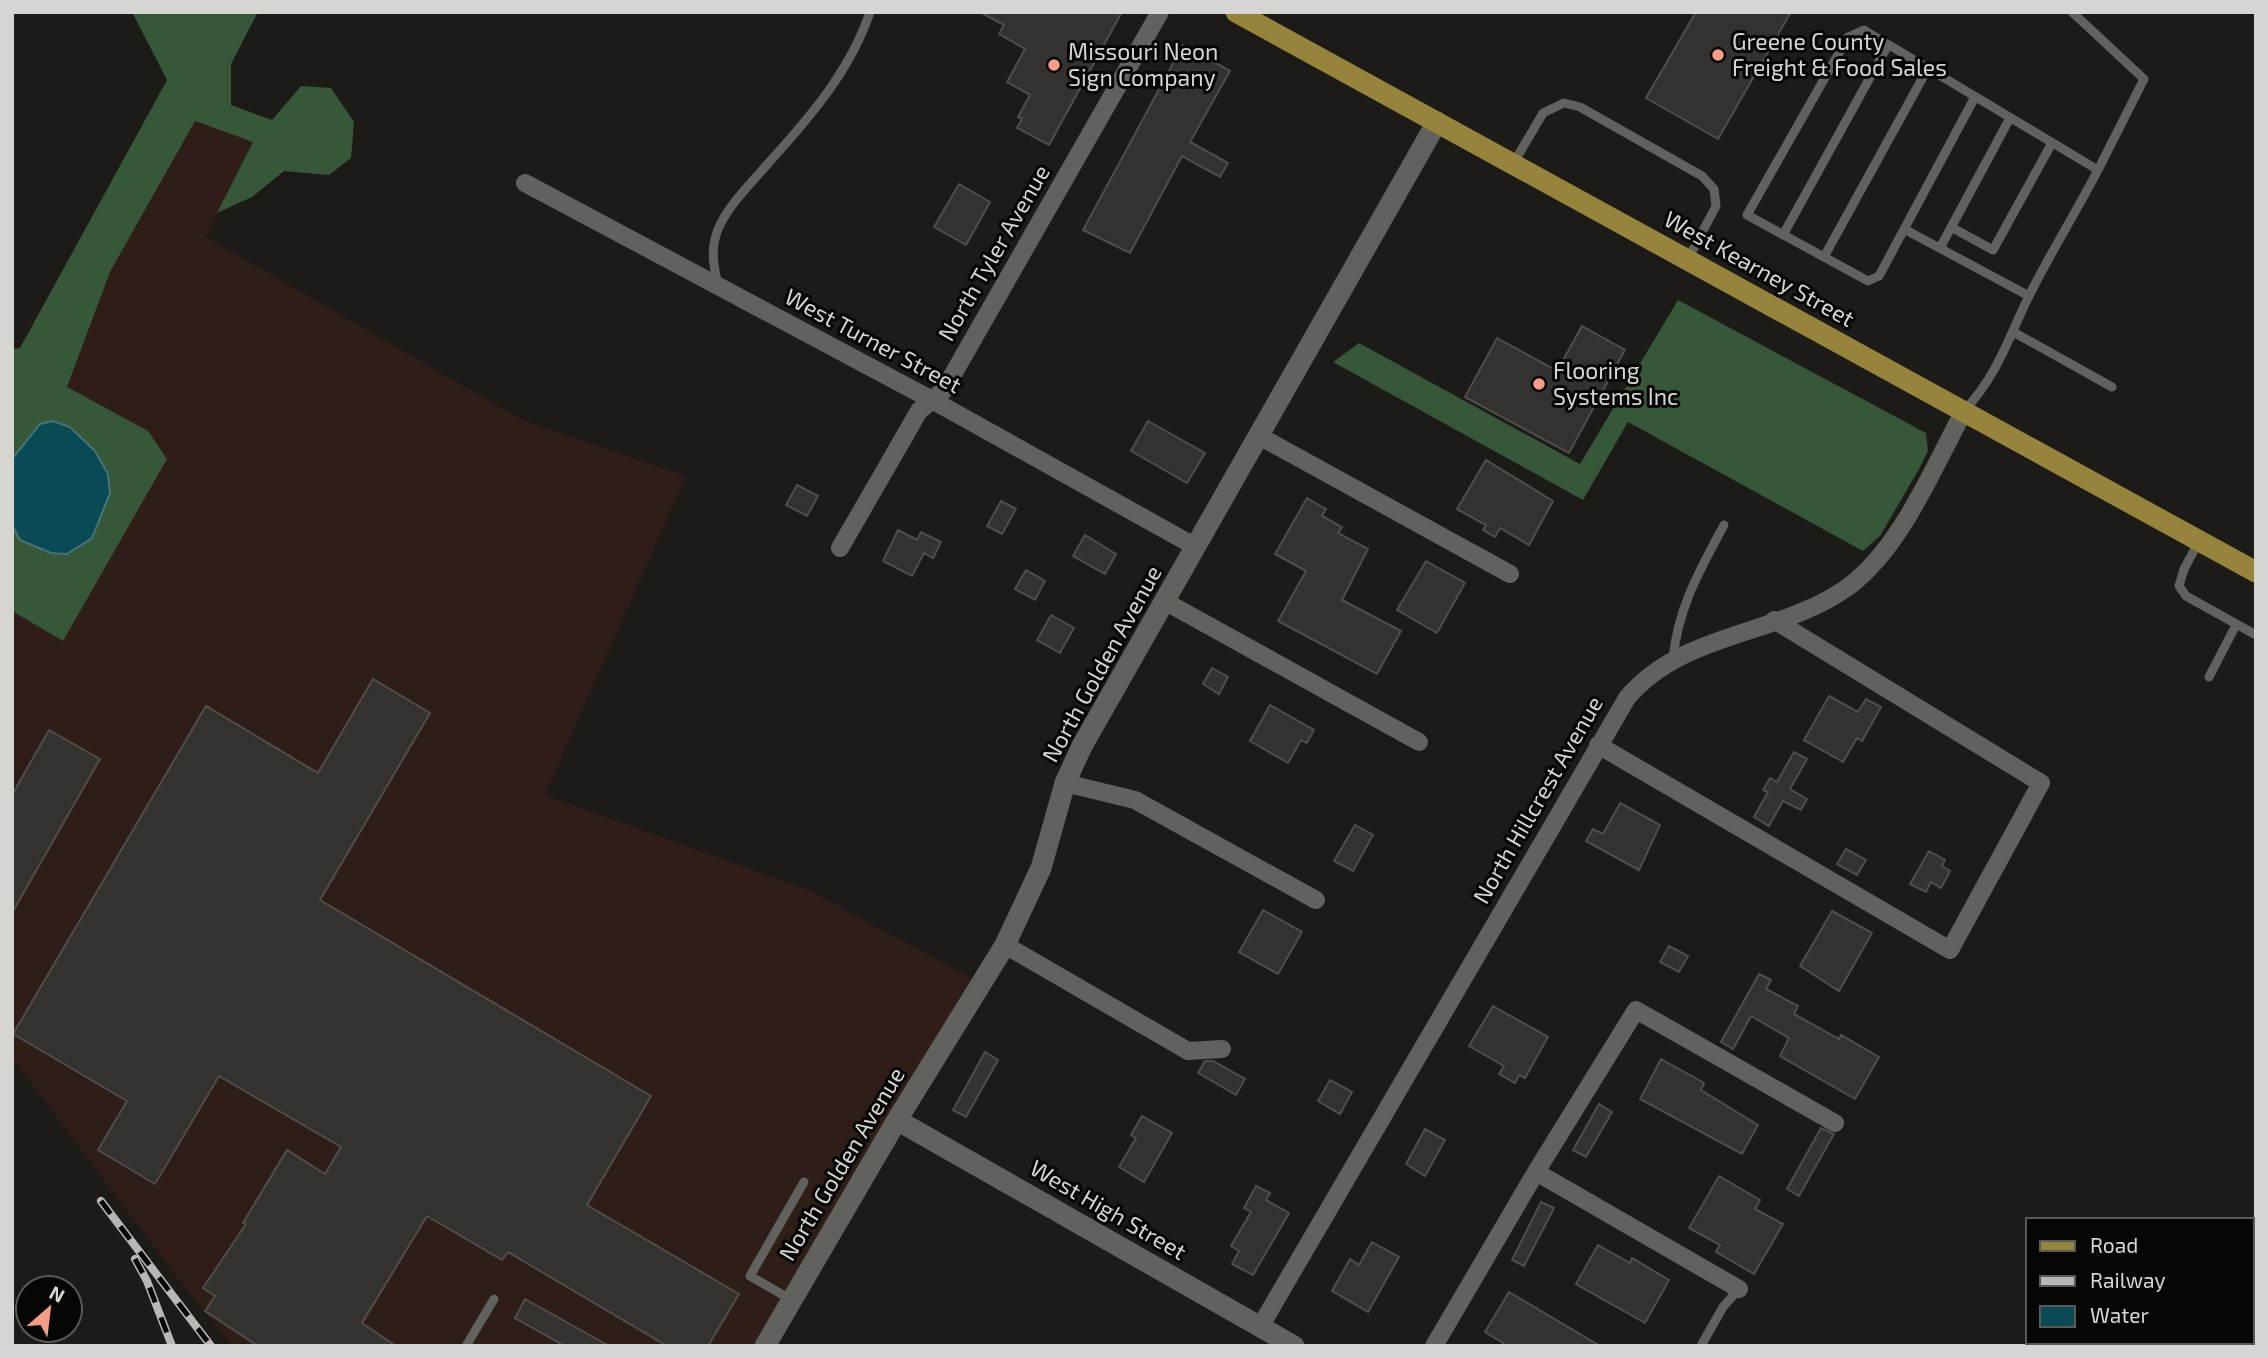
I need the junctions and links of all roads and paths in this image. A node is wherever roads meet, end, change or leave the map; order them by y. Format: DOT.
graph roads {
  1 [pos="870,12"];
  2 [pos="1160,12"];
  3 [pos="1236,12"];
  4 [pos="2072,12"];
  5 [pos="1888,45"];
  6 [pos="1928,68"];
  7 [pos="1975,97"];
  8 [pos="2010,118"];
  9 [pos="1437,122"];
  10 [pos="2052,143"];
  11 [pos="1513,164"];
  12 [pos="2098,170"];
  13 [pos="525,183"];
  14 [pos="1951,227"];
  15 [pos="1904,229"];
  16 [pos="1783,235"];
  17 [pos="1940,248"];
  18 [pos="1824,257"];
  19 [pos="1688,260"];
  20 [pos="719,286"];
  21 [pos="2029,296"];
  22 [pos="2015,333"];
  23 [pos="2112,387"];
  24 [pos="932,400"];
  25 [pos="1964,411"];
  26 [pos="1258,436"];
  27 [pos="1724,525"];
  28 [pos="2199,541"];
  29 [pos="1196,547"];
  30 [pos="841,548"];
  31 [pos="2256,572"];
  32 [pos="1510,574"];
  33 [pos="1166,602"];
  34 [pos="1774,620"];
  35 [pos="2236,625"];
  36 [pos="2254,631"];
  37 [pos="1673,659"];
  38 [pos="2209,677"];
  39 [pos="1419,742"];
  40 [pos="1598,745"];
  41 [pos="1065,783"];
  42 [pos="1317,900"];
  43 [pos="1004,945"];
  44 [pos="1222,1049"];
  45 [pos="897,1120"];
  46 [pos="1835,1123"];
  47 [pos="1536,1172"];
  48 [pos="804,1182"];
  49 [pos="1739,1289"];
  50 [pos="494,1299"];
  51 [pos="792,1300"];
  52 [pos="1260,1327"];
  53 [pos="466,1346"];
  54 [pos="765,1346"];
  55 [pos="1294,1346"];
  56 [pos="1434,1346"];
  57 [pos="1701,1346"];
  1 -- 20 [label="lane"];
  2 -- 24 [label="street, North Tyler Avenue"];
  3 -- 9 [label="main road, West Kearney Street"];
  4 -- 12 [label="lane"];
  5 -- 6 [label="lane"];
  5 -- 16 [label="lane"];
  5 -- 16 [label="lane"];
  6 -- 7 [label="lane"];
  6 -- 18 [label="lane"];
  7 -- 8 [label="lane"];
  7 -- 15 [label="lane"];
  8 -- 10 [label="lane"];
  8 -- 14 [label="lane"];
  9 -- 11 [label="main road, West Kearney Street"];
  9 -- 26 [label="street, North Golden Avenue"];
  10 -- 12 [label="lane"];
  10 -- 14 [label="lane"];
  11 -- 19 [label="main road, West Kearney Street"];
  11 -- 19 [label="lane"];
  12 -- 21 [label="lane"];
  13 -- 20 [label="street, West Turner Street"];
  14 -- 17 [label="lane"];
  15 -- 17 [label="lane"];
  15 -- 18 [label="lane"];
  16 -- 18 [label="lane"];
  17 -- 21 [label="lane"];
  19 -- 25 [label="main road, West Kearney Street"];
  20 -- 24 [label="street, West Turner Street"];
  21 -- 22 [label="lane"];
  22 -- 23 [label="lane"];
  22 -- 25 [label="lane"];
  24 -- 29 [label="street, West Turner Street"];
  24 -- 30 [label="street, North Tyler Avenue"];
  25 -- 28 [label="main road, West Kearney Street"];
  25 -- 34 [label="street, North Hillcrest Avenue"];
  26 -- 29 [label="street, North Golden Avenue"];
  26 -- 32 [label="street"];
  27 -- 37 [label="lane"];
  28 -- 31 [label="main road, West Kearney Street"];
  28 -- 35 [label="lane"];
  29 -- 33 [label="street, North Golden Avenue"];
  33 -- 39 [label="street"];
  33 -- 41 [label="street, North Golden Avenue"];
  34 -- 37 [label="street, North Hillcrest Avenue"];
  34 -- 40 [label="street"];
  35 -- 36 [label="lane"];
  35 -- 38 [label="lane"];
  37 -- 40 [label="street, North Hillcrest Avenue"];
  40 -- 52 [label="street, North Hillcrest Avenue"];
  41 -- 42 [label="street"];
  41 -- 43 [label="street, North Golden Avenue"];
  43 -- 44 [label="street"];
  43 -- 45 [label="street, North Golden Avenue"];
  45 -- 51 [label="street, North Golden Avenue"];
  45 -- 52 [label="street, West High Street"];
  46 -- 47 [label="street"];
  47 -- 49 [label="street"];
  47 -- 56 [label="street"];
  48 -- 51 [label="lane"];
  49 -- 57 [label="lane"];
  50 -- 53 [label="lane"];
  51 -- 54 [label="street, North Golden Avenue"];
  52 -- 55 [label="street, West High Street"];
}
